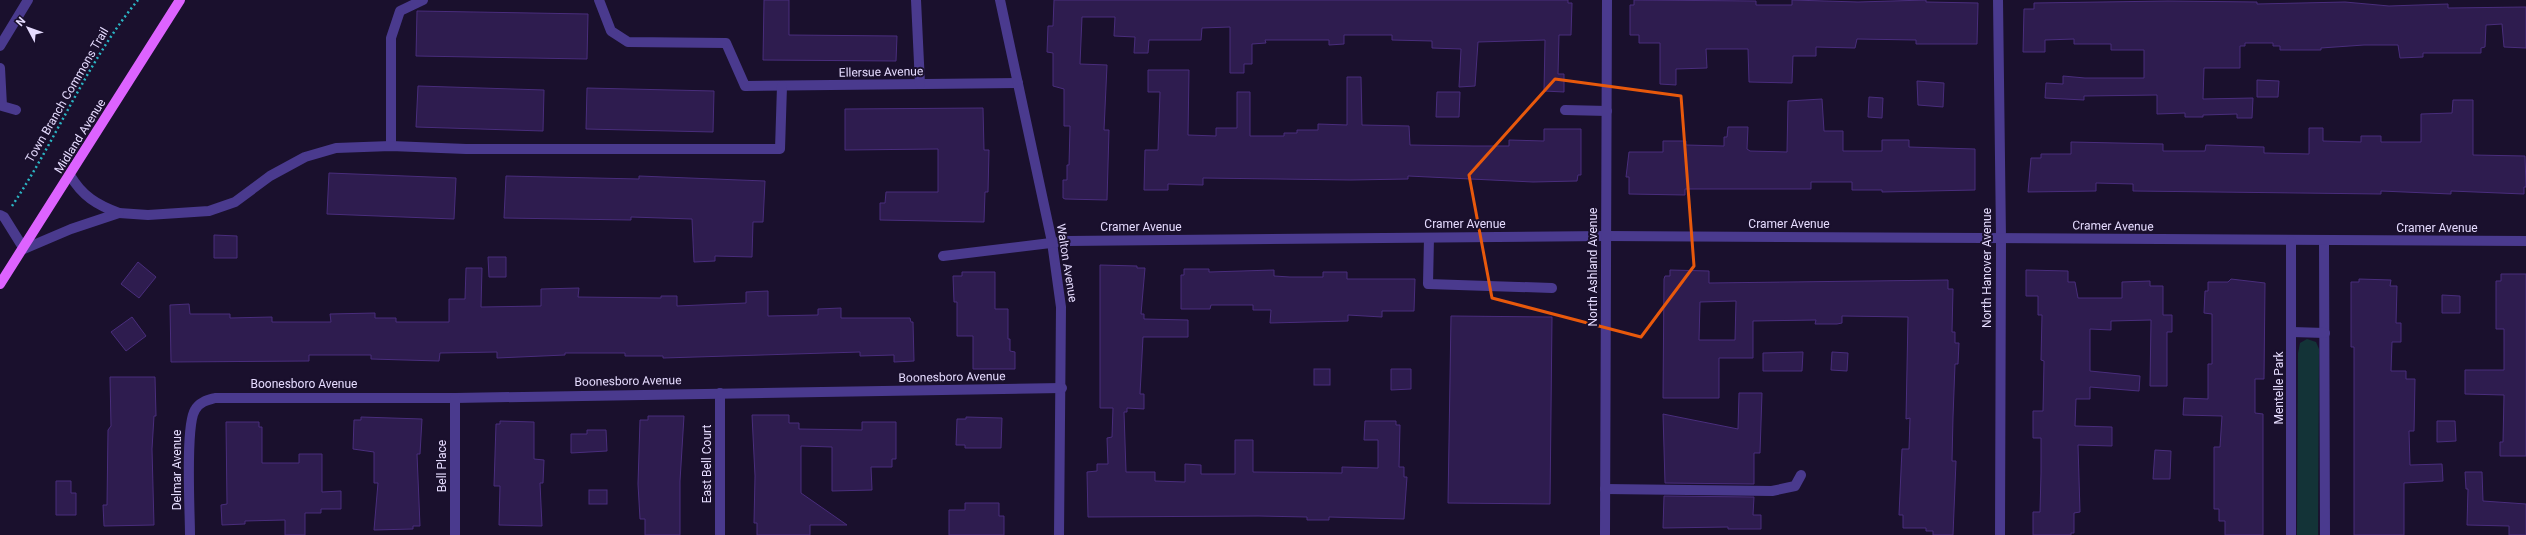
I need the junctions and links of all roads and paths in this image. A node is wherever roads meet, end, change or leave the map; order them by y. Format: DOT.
graph roads {
  1 [pos="28,0"];
  2 [pos="138,0"];
  3 [pos="180,0"];
  4 [pos="423,0"];
  5 [pos="599,0"];
  6 [pos="916,0"];
  7 [pos="1000,0"];
  8 [pos="1607,0"];
  9 [pos="1998,0"];
  10 [pos="0,46"];
  11 [pos="0,68"];
  12 [pos="1018,83"];
  13 [pos="920,84"];
  14 [pos="782,86"];
  15 [pos="16,110"];
  16 [pos="1565,110"];
  17 [pos="1607,111"];
  18 [pos="391,146"];
  19 [pos="70,175"];
  20 [pos="15,202"];
  21 [pos="119,214"];
  22 [pos="0,215"];
  23 [pos="1606,236"];
  24 [pos="1429,238"];
  25 [pos="2001,238"];
  26 [pos="2291,241"];
  27 [pos="2324,241"];
  28 [pos="2526,241"];
  29 [pos="1052,242"];
  30 [pos="24,249"];
  31 [pos="944,256"];
  32 [pos="0,284"];
  33 [pos="1552,288"];
  34 [pos="2292,332"];
  35 [pos="2325,333"];
  36 [pos="1062,388"];
  37 [pos="720,393"];
  38 [pos="455,398"];
  39 [pos="196,407"];
  40 [pos="1801,475"];
  41 [pos="1605,489"];
  42 [pos="190,535"];
  43 [pos="455,535"];
  44 [pos="720,535"];
  45 [pos="1059,535"];
  46 [pos="1605,535"];
  47 [pos="2000,535"];
  48 [pos="2291,535"];
  49 [pos="2325,535"];
  1 -- 10 [label="street"];
  2 -- 20 [label="path, Town Branch Commons Trail"];
  3 -- 19 [label="main road, Midland Avenue"];
  4 -- 18 [label="street"];
  5 -- 14 [label="street, Ellersue Avenue"];
  6 -- 13 [label="street"];
  7 -- 12 [label="street, Walton Avenue"];
  8 -- 17 [label="street, North Ashland Avenue"];
  9 -- 25 [label="street, North Hanover Avenue"];
  11 -- 15 [label="street"];
  12 -- 13 [label="street, Ellersue Avenue"];
  12 -- 29 [label="street, Walton Avenue"];
  13 -- 14 [label="street, Ellersue Avenue"];
  14 -- 18 [label="street"];
  16 -- 17 [label="street"];
  17 -- 23 [label="street, North Ashland Avenue"];
  18 -- 21 [label="street"];
  19 -- 21 [label="street"];
  19 -- 30 [label="main road, Midland Avenue"];
  21 -- 30 [label="street"];
  22 -- 30 [label="street"];
  23 -- 24 [label="street, Cramer Avenue"];
  23 -- 25 [label="street, Cramer Avenue"];
  23 -- 41 [label="street, North Ashland Avenue"];
  24 -- 29 [label="street, Cramer Avenue"];
  24 -- 33 [label="street"];
  25 -- 26 [label="street, Cramer Avenue"];
  25 -- 47 [label="street, North Hanover Avenue"];
  26 -- 27 [label="street, Cramer Avenue"];
  26 -- 34 [label="street, Mentelle Park"];
  27 -- 28 [label="street, Cramer Avenue"];
  27 -- 35 [label="street"];
  29 -- 31 [label="street, Cramer Avenue"];
  29 -- 36 [label="street, Walton Avenue"];
  30 -- 32 [label="main road, Midland Avenue"];
  34 -- 35 [label="street"];
  34 -- 48 [label="street, Mentelle Park"];
  35 -- 49 [label="street"];
  36 -- 37 [label="street, Boonesboro Avenue"];
  36 -- 45 [label="street, Walton Avenue"];
  37 -- 38 [label="street, Boonesboro Avenue"];
  37 -- 44 [label="street, East Bell Court"];
  38 -- 39 [label="street, Boonesboro Avenue"];
  38 -- 43 [label="street, Bell Place"];
  39 -- 42 [label="street, Delmar Avenue"];
  40 -- 41 [label="street"];
  41 -- 46 [label="street, North Ashland Avenue"];
}
